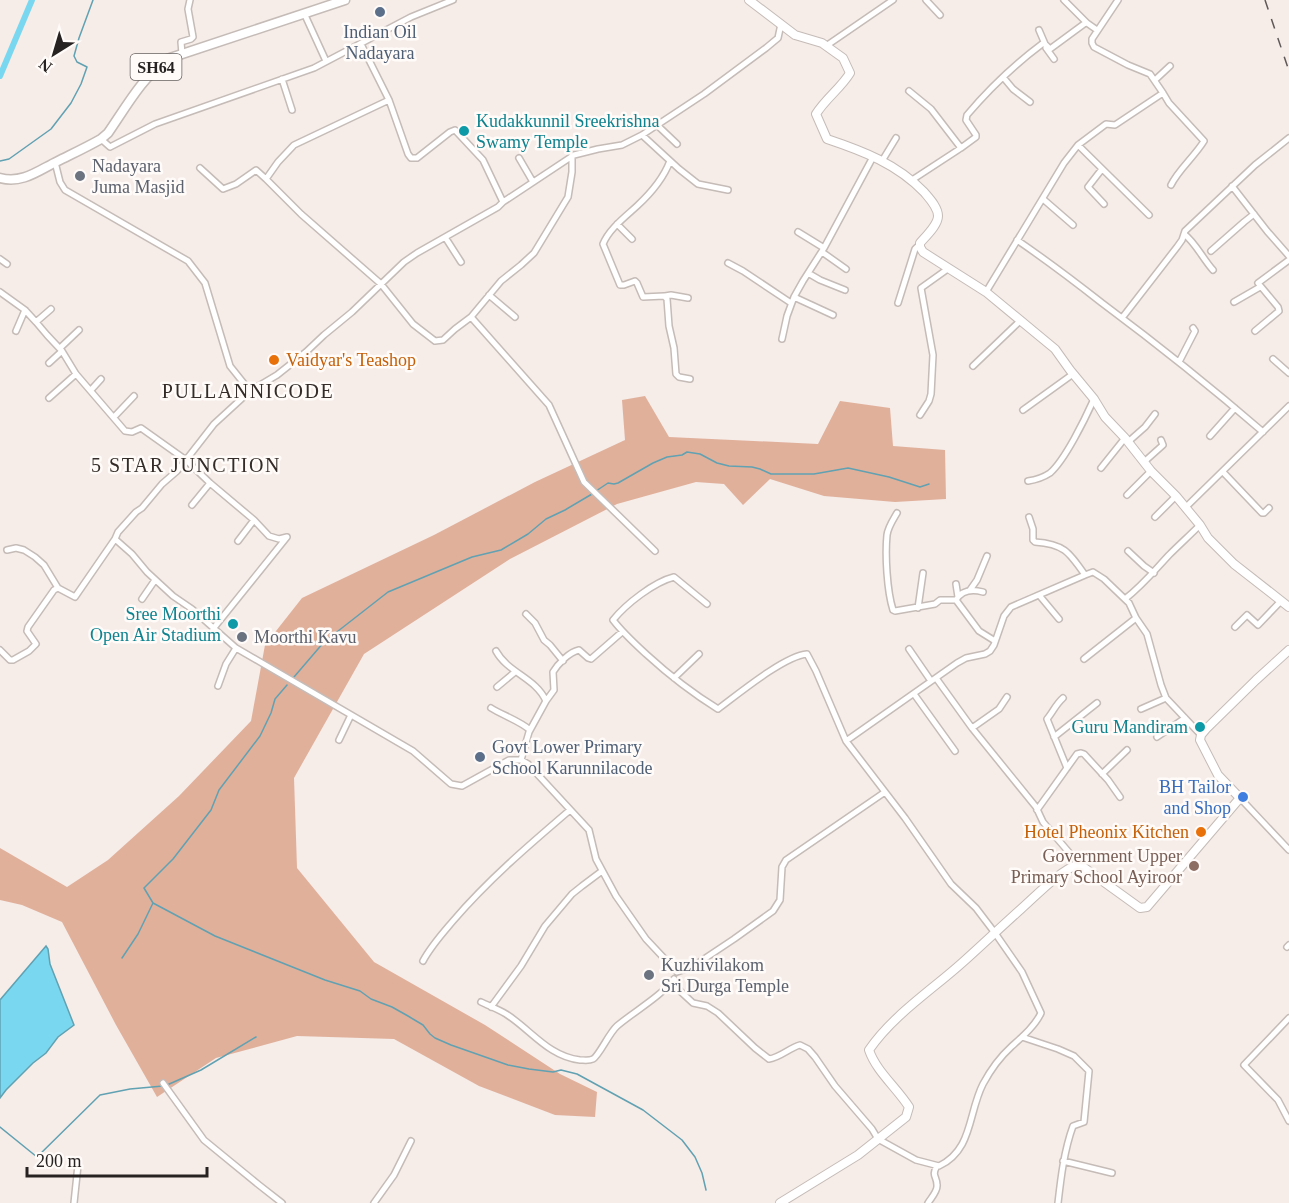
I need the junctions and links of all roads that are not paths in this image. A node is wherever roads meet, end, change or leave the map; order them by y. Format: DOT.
graph roads {
  1 [pos="190,0"];
  2 [pos="345,0"];
  3 [pos="453,0"];
  4 [pos="749,0"];
  5 [pos="893,0"];
  6 [pos="926,0"];
  7 [pos="1064,0"];
  8 [pos="1118,0"];
  9 [pos="304,13"];
  10 [pos="940,15"];
  11 [pos="1087,23"];
  12 [pos="781,24"];
  13 [pos="1039,30"];
  14 [pos="1097,30"];
  15 [pos="361,44"];
  16 [pos="1044,44"];
  17 [pos="826,46"];
  18 [pos="182,54"];
  19 [pos="1054,59"];
  20 [pos="326,61"];
  21 [pos="1170,66"];
  22 [pos="1003,77"];
  23 [pos="282,79"];
  24 [pos="1155,81"];
  25 [pos="909,91"];
  26 [pos="1163,93"];
  27 [pos="389,100"];
  28 [pos="1030,102"];
  29 [pos="292,110"];
  30 [pos="657,125"];
  31 [pos="642,135"];
  32 [pos="896,138"];
  33 [pos="1289,138"];
  34 [pos="101,139"];
  35 [pos="677,144"];
  36 [pos="1078,145"];
  37 [pos="961,148"];
  38 [pos="572,156"];
  39 [pos="873,157"];
  40 [pos="519,158"];
  41 [pos="670,161"];
  42 [pos="882,161"];
  43 [pos="55,162"];
  44 [pos="200,168"];
  45 [pos="1102,169"];
  46 [pos="0,178"];
  47 [pos="266,179"];
  48 [pos="912,180"];
  49 [pos="533,182"];
  50 [pos="1171,185"];
  51 [pos="1232,186"];
  52 [pos="728,190"];
  53 [pos="1043,199"];
  54 [pos="503,202"];
  55 [pos="1104,204"];
  56 [pos="1254,214"];
  57 [pos="1149,215"];
  58 [pos="617,224"];
  59 [pos="1073,225"];
  60 [pos="798,232"];
  61 [pos="1184,234"];
  62 [pos="445,237"];
  63 [pos="632,239"];
  64 [pos="1017,240"];
  65 [pos="920,247"];
  66 [pos="823,250"];
  67 [pos="1211,251"];
  68 [pos="1289,258"];
  69 [pos="0,259"];
  70 [pos="461,262"];
  71 [pos="728,263"];
  72 [pos="7,264"];
  73 [pos="949,268"];
  74 [pos="846,269"];
  75 [pos="1213,270"];
  76 [pos="808,273"];
  77 [pos="381,284"];
  78 [pos="1260,287"];
  79 [pos="845,290"];
  80 [pos="0,292"];
  81 [pos="986,292"];
  82 [pos="489,295"];
  83 [pos="665,296"];
  84 [pos="688,298"];
  85 [pos="793,300"];
  86 [pos="1234,302"];
  87 [pos="897,303"];
  88 [pos="51,309"];
  89 [pos="25,310"];
  90 [pos="832,315"];
  91 [pos="471,316"];
  92 [pos="515,317"];
  93 [pos="1122,318"];
  94 [pos="1021,320"];
  95 [pos="36,322"];
  96 [pos="1193,328"];
  97 [pos="80,330"];
  98 [pos="16,331"];
  99 [pos="1255,331"];
  100 [pos="782,339"];
  101 [pos="61,349"];
  102 [pos="1272,359"];
  103 [pos="1179,362"];
  104 [pos="49,363"];
  105 [pos="974,366"];
  106 [pos="1289,373"];
  107 [pos="76,374"];
  108 [pos="1073,374"];
  109 [pos="101,379"];
  110 [pos="690,379"];
  111 [pos="91,390"];
  112 [pos="250,391"];
  113 [pos="134,396"];
  114 [pos="50,398"];
  115 [pos="1094,399"];
  116 [pos="1235,408"];
  117 [pos="1288,409"];
  118 [pos="1023,410"];
  119 [pos="1155,414"];
  120 [pos="920,415"];
  121 [pos="114,417"];
  122 [pos="1263,432"];
  123 [pos="1210,435"];
  124 [pos="1126,440"];
  125 [pos="1161,440"];
  126 [pos="186,460"];
  127 [pos="1144,462"];
  128 [pos="1101,468"];
  129 [pos="1151,471"];
  130 [pos="1223,472"];
  131 [pos="1028,481"];
  132 [pos="210,483"];
  133 [pos="1126,495"];
  134 [pos="1176,496"];
  135 [pos="192,506"];
  136 [pos="1185,508"];
  137 [pos="1269,508"];
  138 [pos="897,513"];
  139 [pos="1029,517"];
  140 [pos="1155,517"];
  141 [pos="254,520"];
  142 [pos="1200,525"];
  143 [pos="115,539"];
  144 [pos="238,541"];
  145 [pos="7,550"];
  146 [pos="1128,550"];
  147 [pos="655,551"];
  148 [pos="987,556"];
  149 [pos="923,573"];
  150 [pos="1154,573"];
  151 [pos="1085,574"];
  152 [pos="155,580"];
  153 [pos="956,584"];
  154 [pos="58,588"];
  155 [pos="970,590"];
  156 [pos="983,592"];
  157 [pos="1039,595"];
  158 [pos="957,598"];
  159 [pos="1125,598"];
  160 [pos="142,599"];
  161 [pos="1281,601"];
  162 [pos="707,604"];
  163 [pos="1289,607"];
  164 [pos="918,608"];
  165 [pos="526,614"];
  166 [pos="1136,618"];
  167 [pos="1059,620"];
  168 [pos="1235,627"];
  169 [pos="213,629"];
  170 [pos="622,632"];
  171 [pos="995,641"];
  172 [pos="236,648"];
  173 [pos="909,649"];
  174 [pos="0,650"];
  175 [pos="1289,650"];
  176 [pos="496,651"];
  177 [pos="699,654"];
  178 [pos="1084,659"];
  179 [pos="563,661"];
  180 [pos="514,672"];
  181 [pos="674,678"];
  182 [pos="933,680"];
  183 [pos="218,686"];
  184 [pos="497,687"];
  185 [pos="914,694"];
  186 [pos="1007,698"];
  187 [pos="1063,698"];
  188 [pos="1166,698"];
  189 [pos="546,701"];
  190 [pos="1097,703"];
  191 [pos="491,708"];
  192 [pos="1140,709"];
  193 [pos="351,715"];
  194 [pos="1185,718"];
  195 [pos="972,728"];
  196 [pos="530,730"];
  197 [pos="1201,735"];
  198 [pos="1157,736"];
  199 [pos="1054,737"];
  200 [pos="339,740"];
  201 [pos="846,741"];
  202 [pos="1126,750"];
  203 [pos="955,752"];
  204 [pos="521,760"];
  205 [pos="1067,768"];
  206 [pos="1102,774"];
  207 [pos="885,792"];
  208 [pos="1120,797"];
  209 [pos="1240,798"];
  210 [pos="570,810"];
  211 [pos="1037,810"];
  212 [pos="1289,850"];
  213 [pos="1080,864"];
  214 [pos="602,872"];
  215 [pos="995,933"];
  216 [pos="423,961"];
  217 [pos="677,972"];
  218 [pos="674,980"];
  219 [pos="481,1002"];
  220 [pos="491,1007"];
  221 [pos="1289,1018"];
  222 [pos="1022,1037"];
  223 [pos="163,1083"];
  224 [pos="1289,1121"];
  225 [pos="878,1139"];
  226 [pos="411,1141"];
  227 [pos="1064,1161"];
  228 [pos="78,1165"];
  229 [pos="937,1166"];
  230 [pos="1112,1173"];
  231 [pos="74,1203"];
  232 [pos="282,1203"];
  233 [pos="374,1203"];
  234 [pos="780,1203"];
  235 [pos="928,1203"];
  236 [pos="1058,1203"];
  1 -- 18 [label="street"];
  2 -- 9 [label="main road, SH64"];
  3 -- 15 [label="street"];
  4 -- 12 [label="main road"];
  5 -- 17 [label="street"];
  6 -- 10 [label="street"];
  7 -- 11 [label="street"];
  8 -- 14 [label="street"];
  9 -- 18 [label="main road, SH64"];
  9 -- 20 [label="street"];
  11 -- 14 [label="street"];
  11 -- 16 [label="street"];
  12 -- 17 [label="main road"];
  12 -- 30 [label="street"];
  13 -- 16 [label="street"];
  14 -- 24 [label="street"];
  15 -- 20 [label="street"];
  15 -- 27 [label="street"];
  16 -- 19 [label="street"];
  16 -- 22 [label="street"];
  17 -- 39 [label="main road"];
  18 -- 34 [label="main road, SH64"];
  20 -- 23 [label="street"];
  21 -- 24 [label="street"];
  22 -- 28 [label="street"];
  22 -- 37 [label="street"];
  23 -- 29 [label="street"];
  23 -- 34 [label="street"];
  24 -- 26 [label="street"];
  25 -- 37 [label="street"];
  26 -- 36 [label="street"];
  26 -- 50 [label="street"];
  27 -- 47 [label="street"];
  27 -- 54 [label="street"];
  30 -- 31 [label="street"];
  30 -- 35 [label="street"];
  31 -- 38 [label="street"];
  31 -- 41 [label="street"];
  32 -- 42 [label="street"];
  33 -- 51 [label="street"];
  34 -- 43 [label="main road, SH64"];
  36 -- 45 [label="street"];
  36 -- 53 [label="street"];
  37 -- 48 [label="street"];
  38 -- 49 [label="street"];
  38 -- 82 [label="street"];
  39 -- 42 [label="main road"];
  39 -- 66 [label="street"];
  40 -- 49 [label="street"];
  41 -- 52 [label="street"];
  41 -- 58 [label="street"];
  42 -- 48 [label="main road"];
  43 -- 46 [label="main road, SH64"];
  43 -- 112 [label="street"];
  44 -- 47 [label="street"];
  45 -- 55 [label="street"];
  45 -- 57 [label="street"];
  47 -- 77 [label="street"];
  48 -- 65 [label="main road"];
  49 -- 54 [label="street"];
  51 -- 56 [label="street"];
  51 -- 61 [label="street"];
  53 -- 59 [label="street"];
  53 -- 64 [label="street"];
  54 -- 62 [label="street"];
  56 -- 67 [label="street"];
  56 -- 68 [label="street"];
  58 -- 63 [label="street"];
  58 -- 83 [label="street"];
  60 -- 66 [label="street"];
  61 -- 75 [label="street"];
  61 -- 93 [label="street"];
  62 -- 70 [label="street"];
  62 -- 77 [label="street"];
  64 -- 81 [label="street"];
  64 -- 93 [label="street"];
  65 -- 73 [label="main road"];
  65 -- 87 [label="street"];
  66 -- 74 [label="street"];
  66 -- 76 [label="street"];
  68 -- 78 [label="street"];
  69 -- 72 [label="street"];
  71 -- 85 [label="street"];
  73 -- 81 [label="main road"];
  73 -- 120 [label="street"];
  76 -- 79 [label="street"];
  76 -- 85 [label="street"];
  77 -- 91 [label="street"];
  77 -- 112 [label="street"];
  78 -- 86 [label="street"];
  78 -- 99 [label="street"];
  80 -- 89 [label="street"];
  81 -- 94 [label="main road"];
  82 -- 91 [label="street"];
  82 -- 92 [label="street"];
  83 -- 84 [label="street"];
  83 -- 110 [label="street"];
  85 -- 90 [label="street"];
  85 -- 100 [label="street"];
  88 -- 95 [label="street"];
  89 -- 95 [label="street"];
  89 -- 98 [label="street"];
  91 -- 147 [label="street"];
  93 -- 103 [label="street"];
  94 -- 105 [label="street"];
  94 -- 108 [label="main road"];
  95 -- 101 [label="street"];
  96 -- 103 [label="street"];
  97 -- 101 [label="street"];
  101 -- 104 [label="street"];
  101 -- 107 [label="street"];
  102 -- 106 [label="street"];
  103 -- 116 [label="street"];
  107 -- 111 [label="street"];
  107 -- 114 [label="street"];
  108 -- 115 [label="main road"];
  108 -- 118 [label="street"];
  109 -- 111 [label="street"];
  111 -- 121 [label="street"];
  112 -- 126 [label="street"];
  113 -- 121 [label="street"];
  115 -- 124 [label="main road"];
  115 -- 131 [label="street"];
  116 -- 122 [label="street"];
  116 -- 123 [label="street"];
  117 -- 122 [label="street"];
  119 -- 124 [label="street"];
  121 -- 126 [label="street"];
  122 -- 130 [label="street"];
  124 -- 127 [label="main road"];
  124 -- 128 [label="street"];
  125 -- 127 [label="street"];
  126 -- 132 [label="street"];
  126 -- 143 [label="street"];
  127 -- 129 [label="main road"];
  129 -- 133 [label="street"];
  129 -- 134 [label="main road"];
  130 -- 136 [label="street"];
  130 -- 137 [label="street"];
  132 -- 135 [label="street"];
  132 -- 141 [label="street"];
  134 -- 136 [label="main road"];
  134 -- 140 [label="street"];
  136 -- 142 [label="main road"];
  138 -- 164 [label="street"];
  139 -- 151 [label="street"];
  141 -- 144 [label="street"];
  141 -- 169 [label="street"];
  142 -- 150 [label="street"];
  142 -- 161 [label="main road"];
  143 -- 152 [label="street"];
  143 -- 154 [label="street"];
  145 -- 154 [label="street"];
  146 -- 150 [label="street"];
  148 -- 155 [label="street"];
  149 -- 164 [label="street"];
  150 -- 159 [label="street"];
  151 -- 157 [label="street"];
  151 -- 159 [label="street"];
  152 -- 160 [label="street"];
  152 -- 169 [label="street"];
  153 -- 158 [label="street"];
  154 -- 174 [label="street"];
  155 -- 156 [label="street"];
  155 -- 158 [label="street"];
  157 -- 167 [label="street"];
  157 -- 171 [label="street"];
  158 -- 164 [label="street"];
  158 -- 171 [label="street"];
  159 -- 166 [label="street"];
  161 -- 163 [label="main road"];
  161 -- 168 [label="street"];
  162 -- 170 [label="street"];
  165 -- 179 [label="street"];
  166 -- 178 [label="street"];
  166 -- 188 [label="street"];
  169 -- 172 [label="street"];
  170 -- 179 [label="street"];
  170 -- 181 [label="street"];
  171 -- 182 [label="street"];
  172 -- 183 [label="street"];
  172 -- 193 [label="street"];
  173 -- 182 [label="street"];
  175 -- 197 [label="main road"];
  176 -- 180 [label="street"];
  177 -- 181 [label="street"];
  179 -- 189 [label="street"];
  180 -- 184 [label="street"];
  180 -- 189 [label="street"];
  181 -- 201 [label="street"];
  182 -- 185 [label="street"];
  182 -- 195 [label="street"];
  185 -- 201 [label="street"];
  185 -- 203 [label="street"];
  186 -- 195 [label="street"];
  187 -- 199 [label="street"];
  188 -- 192 [label="street"];
  188 -- 194 [label="street"];
  189 -- 196 [label="street"];
  190 -- 199 [label="street"];
  191 -- 196 [label="street"];
  193 -- 200 [label="street"];
  193 -- 204 [label="street"];
  194 -- 197 [label="street"];
  194 -- 198 [label="street"];
  195 -- 211 [label="street"];
  196 -- 204 [label="street"];
  197 -- 209 [label="main road"];
  199 -- 205 [label="street"];
  201 -- 207 [label="street"];
  202 -- 206 [label="street"];
  204 -- 210 [label="street"];
  205 -- 206 [label="street"];
  205 -- 211 [label="street"];
  206 -- 208 [label="street"];
  207 -- 215 [label="street"];
  207 -- 217 [label="street"];
  209 -- 212 [label="street"];
  209 -- 213 [label="main road"];
  210 -- 214 [label="street"];
  210 -- 216 [label="street"];
  211 -- 213 [label="street"];
  213 -- 215 [label="main road"];
  214 -- 217 [label="street"];
  214 -- 220 [label="street"];
  215 -- 222 [label="street"];
  215 -- 225 [label="main road"];
  217 -- 218 [label="street"];
  218 -- 220 [label="street"];
  218 -- 225 [label="street"];
  219 -- 220 [label="street"];
  221 -- 224 [label="street"];
  222 -- 227 [label="street"];
  222 -- 229 [label="street"];
  223 -- 232 [label="street"];
  225 -- 229 [label="street"];
  225 -- 234 [label="main road"];
  226 -- 233 [label="street"];
  227 -- 230 [label="street"];
  227 -- 236 [label="street"];
  228 -- 231 [label="street"];
  229 -- 235 [label="street"];
}
